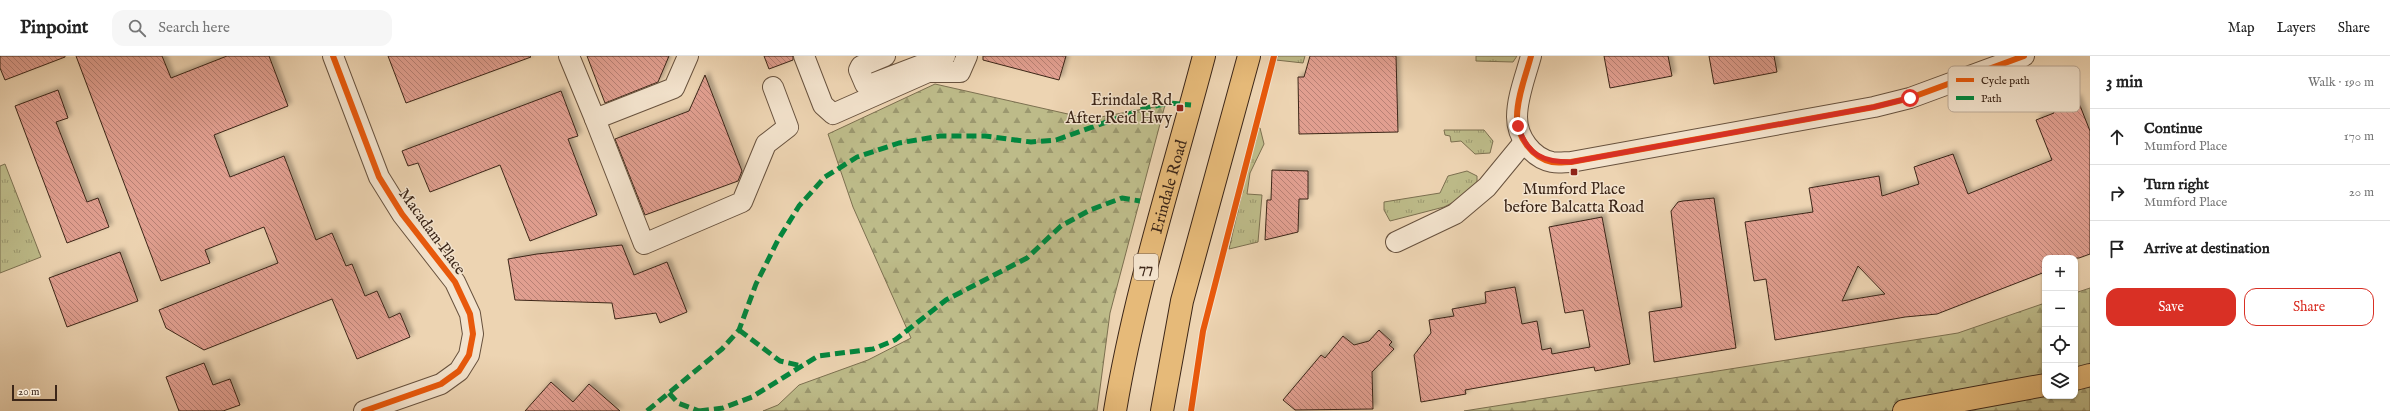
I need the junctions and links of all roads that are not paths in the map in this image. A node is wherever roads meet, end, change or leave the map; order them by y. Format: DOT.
graph roads {
  1 [pos="333,56"];
  2 [pos="569,56"];
  3 [pos="688,56"];
  4 [pos="804,56"];
  5 [pos="885,56"];
  6 [pos="945,56"];
  7 [pos="967,56"];
  8 [pos="1204,56"];
  9 [pos="1249,56"];
  10 [pos="1532,56"];
  11 [pos="2024,56"];
  12 [pos="1997,66"];
  13 [pos="1948,84"];
  14 [pos="773,87"];
  15 [pos="595,119"];
  16 [pos="1524,142"];
  17 [pos="1396,242"];
  18 [pos="2090,375"];
  19 [pos="2078,377"];
  20 [pos="2042,386"];
  21 [pos="364,411"];
  22 [pos="1115,411"];
  23 [pos="1162,411"];
  24 [pos="1904,411"];
  1 -- 21 [label="street, Macadam Place"];
  2 -- 15 [label="street"];
  3 -- 15 [label="street"];
  4 -- 7 [label="street"];
  5 -- 6 [label="street"];
  8 -- 22 [label="main road, Erindale Road / 77"];
  9 -- 23 [label="main road"];
  10 -- 16 [label="street"];
  11 -- 12 [label="street"];
  13 -- 16 [label="street"];
  14 -- 15 [label="street"];
  16 -- 17 [label="street"];
  18 -- 19 [label="main road"];
  20 -- 24 [label="main road"];
}
